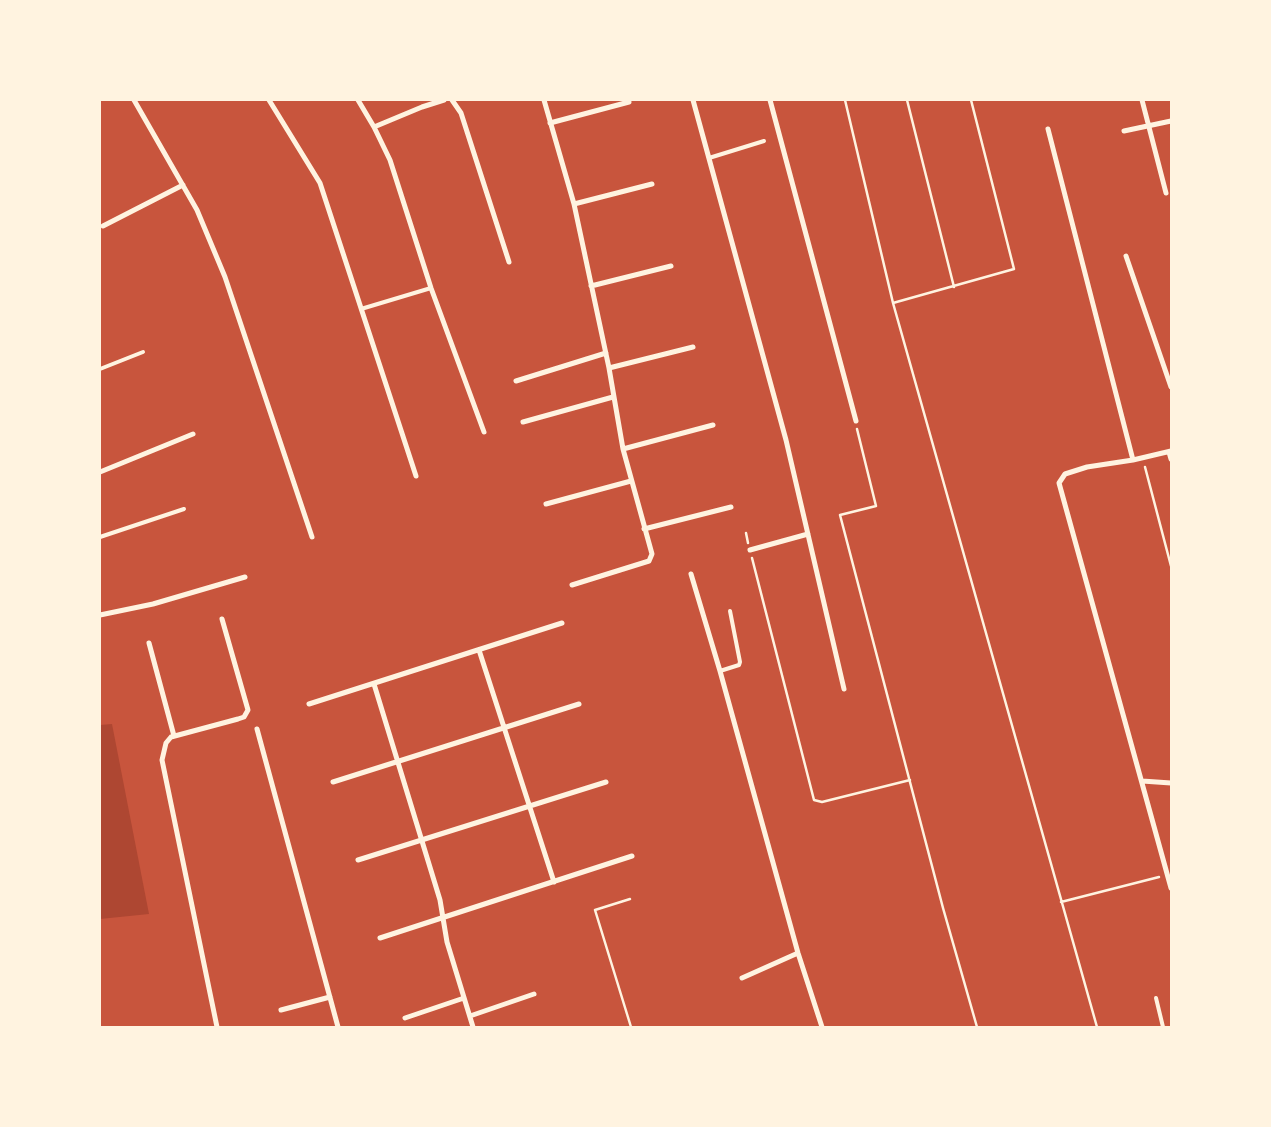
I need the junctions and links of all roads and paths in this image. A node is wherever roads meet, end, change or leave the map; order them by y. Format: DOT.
graph roads {
  1 [pos="134,100"];
  2 [pos="269,100"];
  3 [pos="358,100"];
  4 [pos="444,100"];
  5 [pos="452,100"];
  6 [pos="544,100"];
  7 [pos="693,100"];
  8 [pos="770,100"];
  9 [pos="845,100"];
  10 [pos="907,100"];
  11 [pos="971,100"];
  12 [pos="1142,100"];
  13 [pos="629,102"];
  14 [pos="1171,121"];
  15 [pos="550,123"];
  16 [pos="1149,126"];
  17 [pos="374,127"];
  18 [pos="1048,129"];
  19 [pos="1124,131"];
  20 [pos="764,141"];
  21 [pos="709,158"];
  22 [pos="652,184"];
  23 [pos="184,185"];
  24 [pos="1166,192"];
  25 [pos="574,204"];
  26 [pos="103,226"];
  27 [pos="1126,256"];
  28 [pos="509,262"];
  29 [pos="671,266"];
  30 [pos="591,286"];
  31 [pos="954,286"];
  32 [pos="431,288"];
  33 [pos="893,303"];
  34 [pos="361,309"];
  35 [pos="692,347"];
  36 [pos="143,352"];
  37 [pos="606,353"];
  38 [pos="609,368"];
  39 [pos="100,369"];
  40 [pos="516,381"];
  41 [pos="1171,387"];
  42 [pos="613,397"];
  43 [pos="856,421"];
  44 [pos="523,422"];
  45 [pos="713,425"];
  46 [pos="484,432"];
  47 [pos="193,434"];
  48 [pos="623,449"];
  49 [pos="1170,451"];
  50 [pos="1142,458"];
  51 [pos="1171,459"];
  52 [pos="1133,460"];
  53 [pos="100,472"];
  54 [pos="416,476"];
  55 [pos="632,481"];
  56 [pos="546,504"];
  57 [pos="731,507"];
  58 [pos="184,509"];
  59 [pos="644,529"];
  60 [pos="746,533"];
  61 [pos="808,534"];
  62 [pos="100,537"];
  63 [pos="312,537"];
  64 [pos="750,550"];
  65 [pos="1171,566"];
  66 [pos="691,574"];
  67 [pos="245,577"];
  68 [pos="572,585"];
  69 [pos="730,611"];
  70 [pos="100,615"];
  71 [pos="222,619"];
  72 [pos="562,623"];
  73 [pos="149,643"];
  74 [pos="479,650"];
  75 [pos="720,671"];
  76 [pos="374,684"];
  77 [pos="844,689"];
  78 [pos="309,704"];
  79 [pos="580,704"];
  80 [pos="504,728"];
  81 [pos="257,729"];
  82 [pos="174,736"];
  83 [pos="397,761"];
  84 [pos="910,780"];
  85 [pos="333,782"];
  86 [pos="606,782"];
  87 [pos="1142,782"];
  88 [pos="1171,783"];
  89 [pos="529,806"];
  90 [pos="422,840"];
  91 [pos="632,856"];
  92 [pos="358,860"];
  93 [pos="1168,871"];
  94 [pos="554,882"];
  95 [pos="1171,888"];
  96 [pos="630,899"];
  97 [pos="1061,902"];
  98 [pos="442,918"];
  99 [pos="380,938"];
  100 [pos="798,953"];
  101 [pos="742,978"];
  102 [pos="534,994"];
  103 [pos="330,997"];
  104 [pos="464,998"];
  105 [pos="1156,998"];
  106 [pos="282,1010"];
  107 [pos="470,1016"];
  108 [pos="405,1018"];
  109 [pos="217,1027"];
  110 [pos="338,1027"];
  111 [pos="473,1027"];
  112 [pos="631,1027"];
  113 [pos="822,1027"];
  114 [pos="977,1027"];
  115 [pos="1097,1027"];
  116 [pos="1163,1027"];
  1 -- 23 [label="street"];
  2 -- 34 [label="street"];
  3 -- 17 [label="street"];
  4 -- 17 [label="street"];
  5 -- 28 [label="street"];
  6 -- 15 [label="street"];
  7 -- 21 [label="street"];
  8 -- 43 [label="street"];
  9 -- 33 [label="path"];
  10 -- 31 [label="path"];
  11 -- 31 [label="path"];
  12 -- 16 [label="street"];
  13 -- 15 [label="street"];
  14 -- 16 [label="street"];
  15 -- 25 [label="street"];
  16 -- 19 [label="street"];
  16 -- 24 [label="street"];
  17 -- 32 [label="street"];
  18 -- 52 [label="street"];
  20 -- 21 [label="lane"];
  21 -- 61 [label="street"];
  22 -- 25 [label="street"];
  23 -- 26 [label="street"];
  23 -- 63 [label="street"];
  25 -- 30 [label="street"];
  27 -- 41 [label="street"];
  29 -- 30 [label="street"];
  30 -- 37 [label="street"];
  31 -- 33 [label="path"];
  32 -- 34 [label="lane"];
  32 -- 46 [label="street"];
  33 -- 97 [label="path"];
  34 -- 54 [label="street"];
  35 -- 38 [label="street"];
  36 -- 39 [label="lane"];
  37 -- 38 [label="street"];
  37 -- 40 [label="street"];
  38 -- 42 [label="street"];
  42 -- 44 [label="street"];
  42 -- 48 [label="street"];
  43 -- 84 [label="path"];
  45 -- 48 [label="street"];
  47 -- 53 [label="street"];
  48 -- 55 [label="street"];
  49 -- 50 [label="street"];
  49 -- 51 [label="street"];
  50 -- 52 [label="street"];
  50 -- 65 [label="path"];
  52 -- 87 [label="street"];
  55 -- 56 [label="street"];
  55 -- 59 [label="street"];
  57 -- 59 [label="street"];
  58 -- 62 [label="lane"];
  59 -- 68 [label="street"];
  60 -- 64 [label="path"];
  61 -- 64 [label="street"];
  61 -- 77 [label="street"];
  64 -- 84 [label="path"];
  66 -- 75 [label="street"];
  67 -- 70 [label="street"];
  69 -- 75 [label="lane"];
  71 -- 82 [label="street"];
  72 -- 74 [label="street"];
  73 -- 82 [label="street"];
  74 -- 76 [label="street"];
  74 -- 80 [label="street"];
  75 -- 100 [label="street"];
  76 -- 78 [label="street"];
  76 -- 83 [label="street"];
  79 -- 80 [label="street"];
  80 -- 83 [label="street"];
  80 -- 89 [label="street"];
  81 -- 103 [label="street"];
  82 -- 109 [label="street"];
  83 -- 85 [label="street"];
  83 -- 90 [label="street"];
  84 -- 114 [label="path"];
  86 -- 89 [label="street"];
  87 -- 88 [label="street"];
  87 -- 93 [label="street"];
  89 -- 90 [label="street"];
  89 -- 94 [label="street"];
  90 -- 92 [label="street"];
  90 -- 98 [label="street"];
  91 -- 94 [label="street"];
  93 -- 95 [label="street"];
  93 -- 97 [label="path"];
  94 -- 98 [label="street"];
  96 -- 112 [label="path"];
  97 -- 115 [label="path"];
  98 -- 99 [label="street"];
  98 -- 104 [label="street"];
  100 -- 101 [label="street"];
  100 -- 113 [label="street"];
  102 -- 107 [label="street"];
  103 -- 106 [label="street"];
  103 -- 110 [label="street"];
  104 -- 107 [label="street"];
  104 -- 108 [label="street"];
  105 -- 116 [label="lane"];
  107 -- 111 [label="street"];
}
